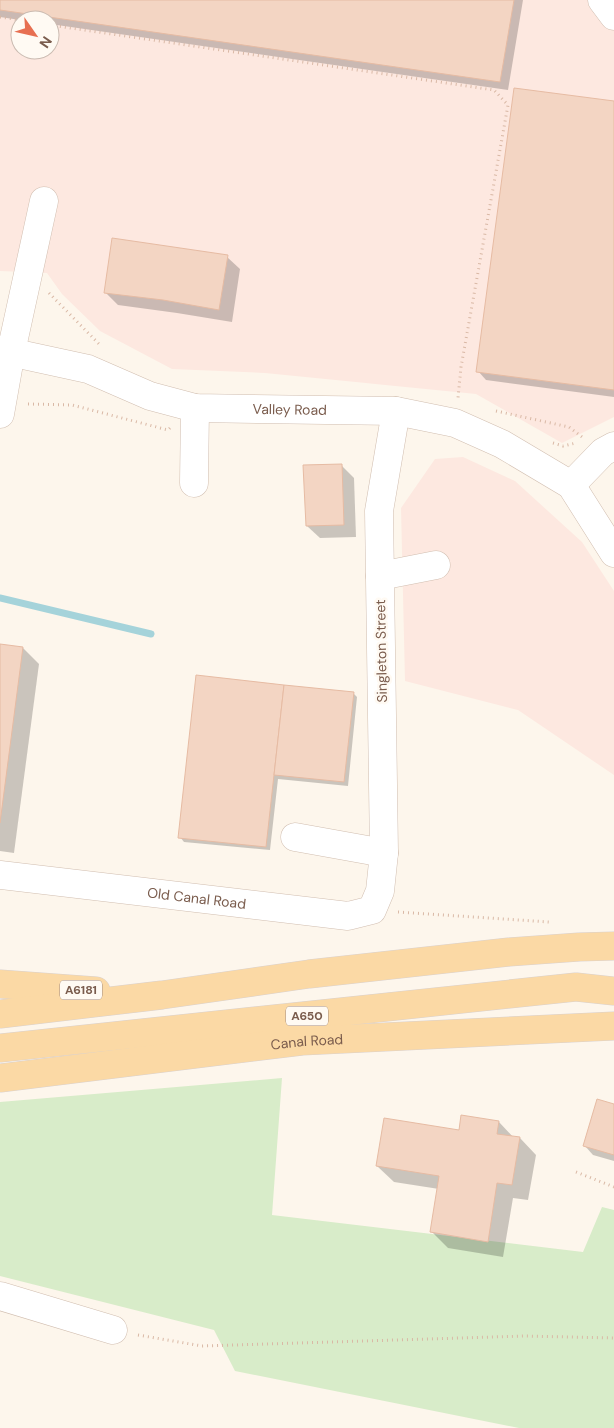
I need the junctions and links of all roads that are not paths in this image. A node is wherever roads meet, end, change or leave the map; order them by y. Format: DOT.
graph roads {
  1 [pos="602,0"];
  2 [pos="614,16"];
  3 [pos="44,201"];
  4 [pos="5,351"];
  5 [pos="195,408"];
  6 [pos="396,411"];
  7 [pos="0,414"];
  8 [pos="609,449"];
  9 [pos="194,483"];
  10 [pos="571,485"];
  11 [pos="614,553"];
  12 [pos="436,564"];
  13 [pos="380,576"];
  14 [pos="294,837"];
  15 [pos="384,853"];
  16 [pos="0,875"];
  17 [pos="376,901"];
  18 [pos="614,946"];
  19 [pos="0,984"];
  20 [pos="614,991"];
  21 [pos="162,995"];
  22 [pos="0,1014"];
  23 [pos="614,1026"];
  24 [pos="0,1048"];
  25 [pos="0,1078"];
  26 [pos="0,1296"];
  27 [pos="113,1330"];
  1 -- 2 [label="street"];
  3 -- 4 [label="street"];
  4 -- 5 [label="street, Valley Road"];
  4 -- 7 [label="street"];
  5 -- 6 [label="street, Valley Road"];
  5 -- 9 [label="street"];
  6 -- 10 [label="street, Valley Road"];
  6 -- 13 [label="street, Singleton Street"];
  8 -- 10 [label="street"];
  10 -- 11 [label="street, Valley Road"];
  12 -- 13 [label="street"];
  13 -- 15 [label="street, Singleton Street"];
  14 -- 15 [label="street"];
  15 -- 17 [label="street, Singleton Street"];
  16 -- 17 [label="street, Old Canal Road"];
  18 -- 21 [label="main road"];
  19 -- 21 [label="main road, A6181"];
  20 -- 24 [label="main road, A650"];
  21 -- 22 [label="main road"];
  23 -- 25 [label="main road, Canal Road / A650"];
  26 -- 27 [label="street"];
}
